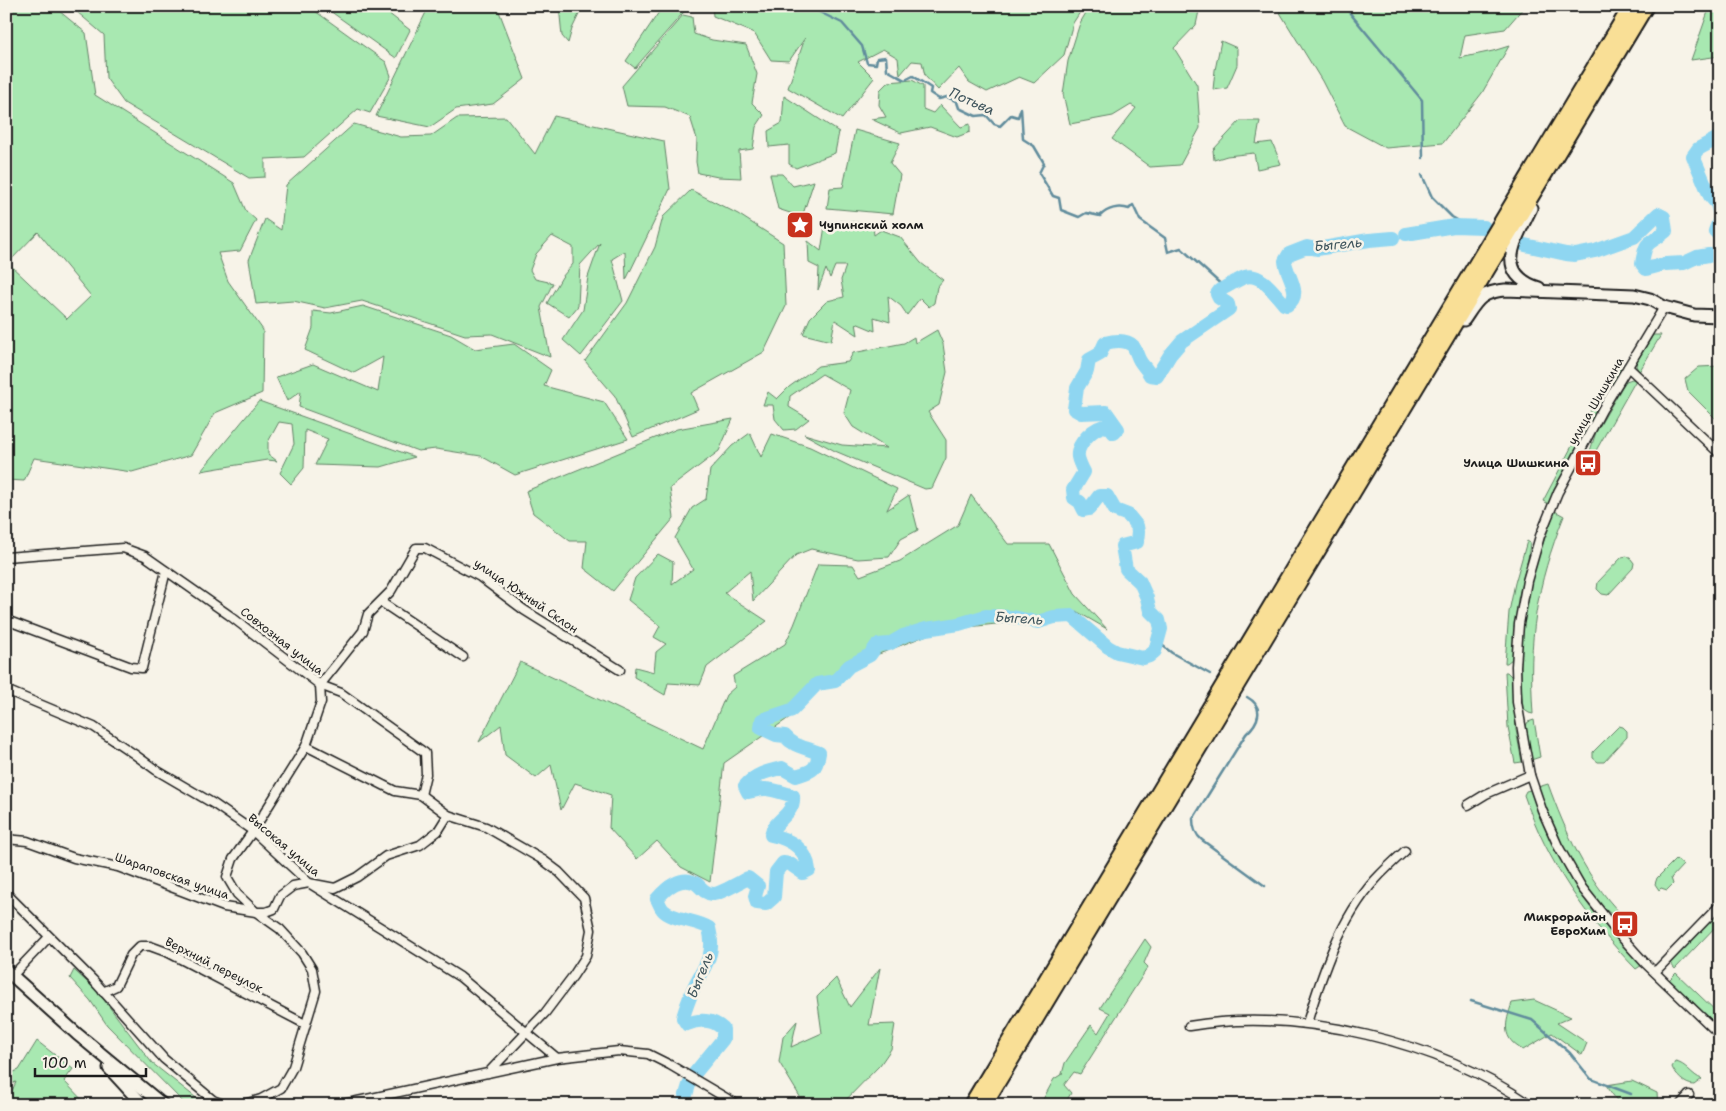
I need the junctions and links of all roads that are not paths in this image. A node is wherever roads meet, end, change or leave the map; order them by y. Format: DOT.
graph roads {
  1 [pos="1631,6"];
  2 [pos="1646,6"];
  3 [pos="1552,163"];
  4 [pos="1550,292"];
  5 [pos="1664,307"];
  6 [pos="1720,316"];
  7 [pos="1440,349"];
  8 [pos="1628,367"];
  9 [pos="1720,454"];
  10 [pos="6,556"];
  11 [pos="166,571"];
  12 [pos="380,602"];
  13 [pos="6,620"];
  14 [pos="463,657"];
  15 [pos="620,670"];
  16 [pos="320,685"];
  17 [pos="6,690"];
  18 [pos="306,746"];
  19 [pos="1530,776"];
  20 [pos="421,795"];
  21 [pos="1468,805"];
  22 [pos="448,815"];
  23 [pos="253,831"];
  24 [pos="6,839"];
  25 [pos="1405,850"];
  26 [pos="310,882"];
  27 [pos="6,893"];
  28 [pos="1720,905"];
  29 [pos="274,909"];
  30 [pos="256,912"];
  31 [pos="280,929"];
  32 [pos="49,937"];
  33 [pos="1655,972"];
  34 [pos="9,973"];
  35 [pos="103,992"];
  36 [pos="1307,1023"];
  37 [pos="305,1024"];
  38 [pos="1189,1026"];
  39 [pos="525,1032"];
  40 [pos="77,1034"];
  41 [pos="1720,1035"];
  42 [pos="557,1058"];
  43 [pos="488,1073"];
  44 [pos="1689,1095"];
  45 [pos="224,1104"];
  46 [pos="143,1105"];
  47 [pos="163,1105"];
  48 [pos="234,1105"];
  49 [pos="241,1105"];
  50 [pos="339,1105"];
  51 [pos="738,1105"];
  52 [pos="971,1105"];
  53 [pos="984,1105"];
  54 [pos="1531,1105"];
  55 [pos="1680,1105"];
  1 -- 52 [label="highway"];
  2 -- 3 [label="highway"];
  3 -- 4 [label="street"];
  3 -- 7 [label="highway"];
  4 -- 5 [label="street"];
  4 -- 7 [label="street"];
  5 -- 6 [label="street"];
  5 -- 8 [label="street, улица Шишкина"];
  7 -- 53 [label="highway"];
  8 -- 9 [label="street"];
  8 -- 19 [label="street, улица Шишкина"];
  10 -- 11 [label="street, Совхозная улица"];
  11 -- 13 [label="street"];
  11 -- 16 [label="street, Совхозная улица"];
  12 -- 14 [label="street"];
  12 -- 15 [label="street, улица Южный Склон"];
  12 -- 16 [label="street"];
  16 -- 18 [label="street"];
  16 -- 20 [label="street, Совхозная улица"];
  17 -- 23 [label="street, Высокая улица"];
  18 -- 20 [label="street"];
  18 -- 23 [label="street"];
  19 -- 21 [label="street"];
  19 -- 33 [label="street, улица Шишкина"];
  20 -- 22 [label="street"];
  22 -- 26 [label="street"];
  22 -- 39 [label="street"];
  23 -- 26 [label="street, Высокая улица"];
  23 -- 30 [label="street"];
  24 -- 30 [label="street, Шараповская улица"];
  25 -- 36 [label="street"];
  26 -- 29 [label="street"];
  26 -- 39 [label="street, Высокая улица"];
  27 -- 32 [label="street"];
  28 -- 33 [label="street"];
  29 -- 30 [label="street"];
  29 -- 31 [label="street"];
  30 -- 31 [label="street, Шараповская улица"];
  31 -- 37 [label="street, Шараповская улица"];
  32 -- 34 [label="street"];
  32 -- 35 [label="street"];
  33 -- 41 [label="street, улица Шишкина"];
  34 -- 40 [label="street"];
  35 -- 37 [label="street, Верхний переулок"];
  35 -- 45 [label="street"];
  36 -- 38 [label="street"];
  36 -- 54 [label="street"];
  37 -- 49 [label="street, Шараповская улица"];
  39 -- 42 [label="street, Высокая улица"];
  39 -- 43 [label="street"];
  40 -- 46 [label="street"];
  40 -- 47 [label="street"];
  42 -- 43 [label="street"];
  42 -- 51 [label="street"];
  43 -- 50 [label="street"];
  44 -- 55 [label="street"];
  45 -- 48 [label="street"];
}
